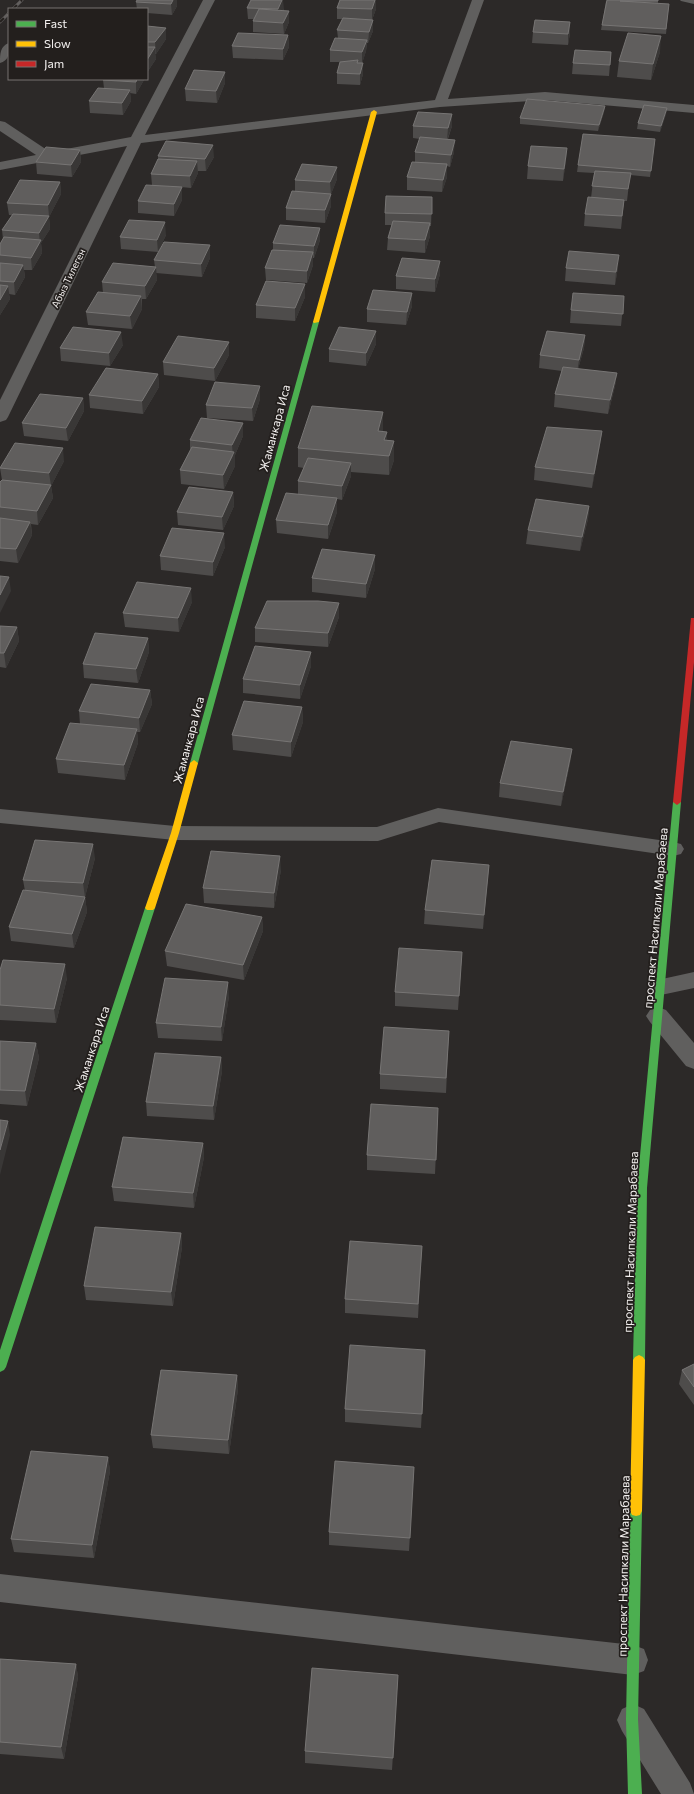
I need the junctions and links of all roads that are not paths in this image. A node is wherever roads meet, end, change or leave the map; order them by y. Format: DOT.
graph roads {
  1 [pos="209,0"];
  2 [pos="478,0"];
  3 [pos="683,0"];
  4 [pos="694,2"];
  5 [pos="8,48"];
  6 [pos="0,59"];
  7 [pos="440,103"];
  8 [pos="694,108"];
  9 [pos="374,112"];
  10 [pos="0,125"];
  11 [pos="136,140"];
  12 [pos="48,157"];
  13 [pos="0,166"];
  14 [pos="0,417"];
  15 [pos="694,630"];
  16 [pos="0,816"];
  17 [pos="174,833"];
  18 [pos="673,849"];
  19 [pos="694,980"];
  20 [pos="661,987"];
  21 [pos="658,1016"];
  22 [pos="694,1060"];
  23 [pos="0,1367"];
  24 [pos="0,1588"];
  25 [pos="633,1660"];
  26 [pos="632,1718"];
  27 [pos="635,1794"];
  28 [pos="679,1794"];
  1 -- 11 [label="street, Абыз Тилеген"];
  2 -- 7 [label="street"];
  3 -- 4 [label="lane"];
  5 -- 6 [label="street"];
  7 -- 8 [label="street"];
  7 -- 9 [label="street"];
  9 -- 11 [label="street"];
  9 -- 17 [label="street, Жаманкара Иса"];
  10 -- 12 [label="street"];
  11 -- 12 [label="street"];
  11 -- 14 [label="street, Абыз Тилеген"];
  12 -- 13 [label="street"];
  15 -- 18 [label="street, проспект Насипкали Марабаева"];
  16 -- 17 [label="street"];
  17 -- 18 [label="street"];
  17 -- 23 [label="street, Жаманкара Иса"];
  18 -- 20 [label="street, проспект Насипкали Марабаева"];
  19 -- 20 [label="street"];
  20 -- 21 [label="street, проспект Насипкали Марабаева"];
  21 -- 22 [label="street"];
  21 -- 25 [label="street, проспект Насипкали Марабаева"];
  24 -- 25 [label="street"];
  25 -- 26 [label="street, проспект Насипкали Марабаева"];
  26 -- 27 [label="street, проспект Насипкали Марабаева"];
  26 -- 28 [label="street"];
}
